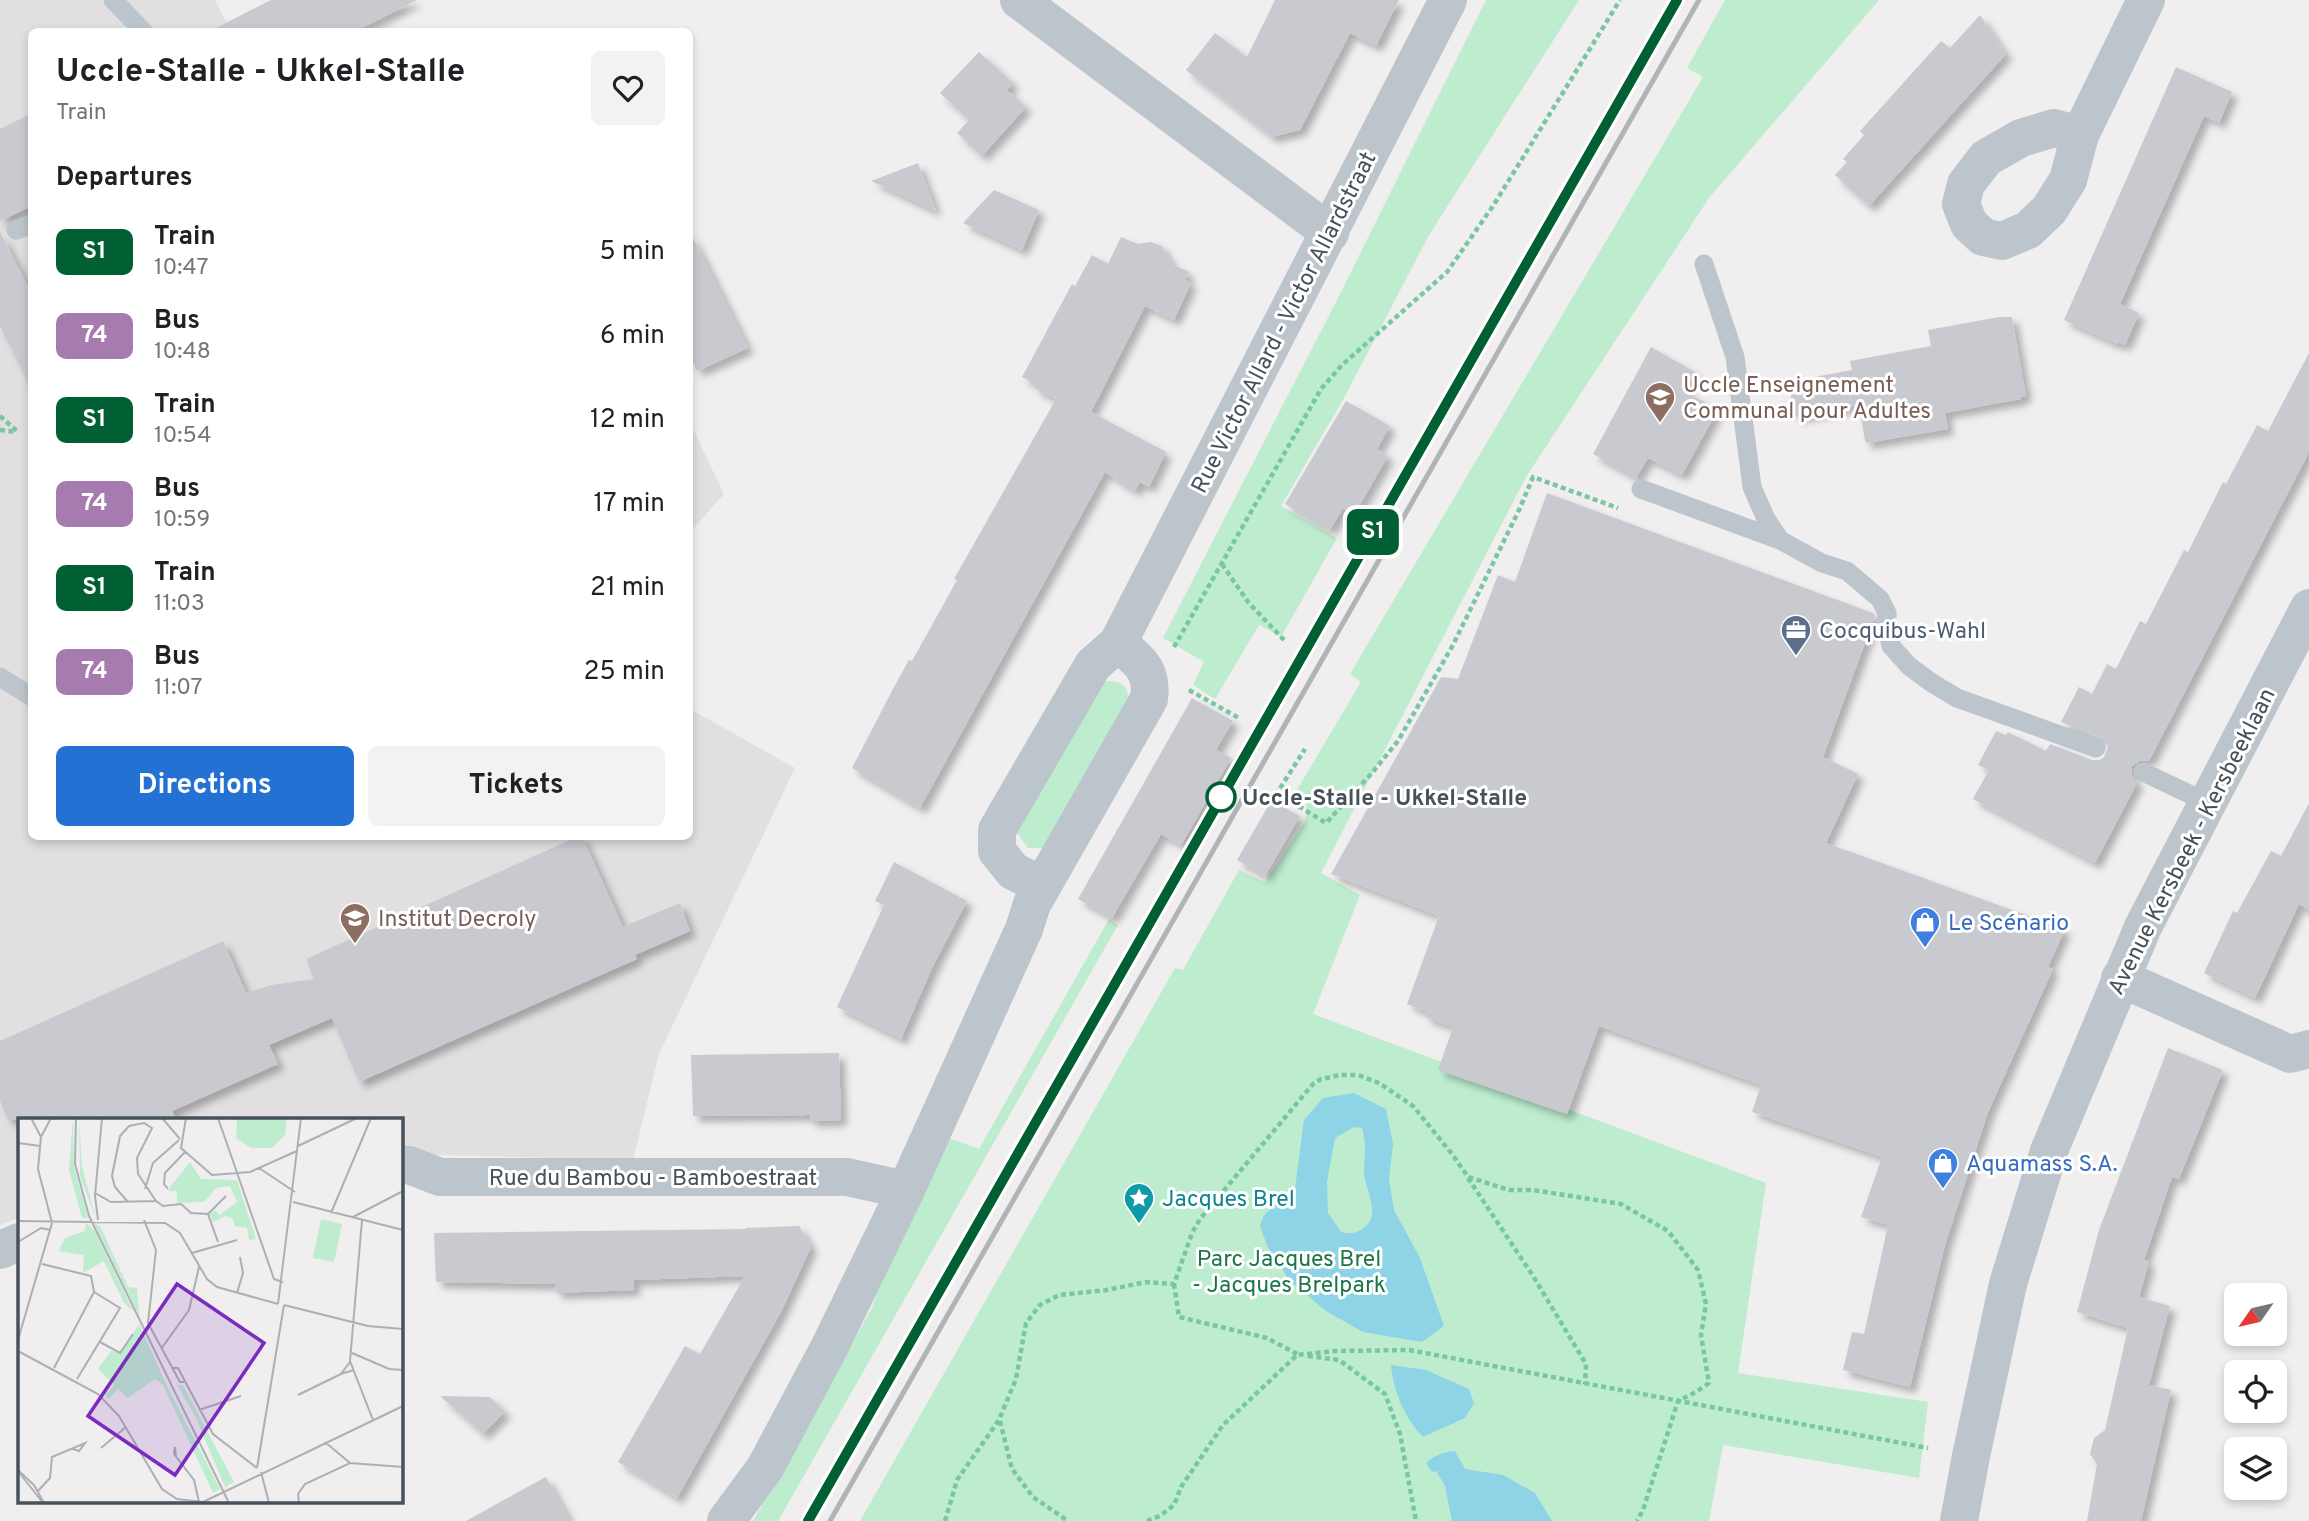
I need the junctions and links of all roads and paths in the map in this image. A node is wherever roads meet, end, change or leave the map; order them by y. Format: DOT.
graph roads {
  1 [pos="113,0"];
  2 [pos="1019,0"];
  3 [pos="1448,0"];
  4 [pos="1620,0"];
  5 [pos="2146,0"];
  6 [pos="140,28"];
  7 [pos="2080,135"];
  8 [pos="1330,233"];
  9 [pos="1704,264"];
  10 [pos="0,416"];
  11 [pos="0,430"];
  12 [pos="1641,489"];
  13 [pos="1622,509"];
  14 [pos="1780,540"];
  15 [pos="1222,564"];
  16 [pos="2309,608"];
  17 [pos="1284,640"];
  18 [pos="1118,643"];
  19 [pos="1148,676"];
  20 [pos="0,677"];
  21 [pos="1189,690"];
  22 [pos="28,694"];
  23 [pos="1239,718"];
  24 [pos="2096,748"];
  25 [pos="1304,749"];
  26 [pos="2143,772"];
  27 [pos="2208,803"];
  28 [pos="1042,886"];
  29 [pos="2120,978"];
  30 [pos="2309,1049"];
  31 [pos="402,1165"];
  32 [pos="1468,1177"];
  33 [pos="906,1191"];
  34 [pos="18,1242"];
  35 [pos="0,1250"];
  36 [pos="1174,1284"];
  37 [pos="1297,1355"];
  38 [pos="1586,1384"];
  39 [pos="1678,1401"];
  40 [pos="999,1420"];
  41 [pos="1928,1448"];
  42 [pos="726,1521"];
  43 [pos="945,1521"];
  44 [pos="1068,1521"];
  45 [pos="1147,1521"];
  46 [pos="1416,1521"];
  47 [pos="1637,1521"];
  48 [pos="1959,1521"];
  1 -- 6 [label="lane"];
  2 -- 8 [label="street"];
  3 -- 8 [label="street, Rue Victor Allard - Victor Allardstraat"];
  4 -- 15 [label="path"];
  5 -- 7 [label="street"];
  8 -- 18 [label="street, Rue Victor Allard - Victor Allardstraat"];
  9 -- 14 [label="lane"];
  10 -- 11 [label="path"];
  12 -- 14 [label="lane"];
  13 -- 25 [label="path"];
  14 -- 24 [label="lane"];
  15 -- 17 [label="path"];
  15 -- 19 [label="path"];
  16 -- 27 [label="street, Avenue Kersbeek - Kersbeeklaan"];
  18 -- 19 [label="street"];
  18 -- 28 [label="street, Rue Victor Allard - Victor Allardstraat"];
  19 -- 28 [label="street"];
  20 -- 22 [label="lane"];
  21 -- 23 [label="path"];
  26 -- 27 [label="lane"];
  27 -- 29 [label="street, Avenue Kersbeek - Kersbeeklaan"];
  28 -- 33 [label="street"];
  29 -- 30 [label="street"];
  29 -- 48 [label="street, Avenue Kersbeek - Kersbeeklaan"];
  31 -- 33 [label="street, Rue du Bambou - Bamboestraat"];
  32 -- 36 [label="path"];
  32 -- 38 [label="path"];
  32 -- 39 [label="path"];
  33 -- 42 [label="street"];
  34 -- 35 [label="street"];
  36 -- 37 [label="path"];
  36 -- 40 [label="path"];
  37 -- 38 [label="path"];
  37 -- 45 [label="path"];
  37 -- 46 [label="path"];
  38 -- 39 [label="path"];
  39 -- 41 [label="path"];
  39 -- 47 [label="path"];
  40 -- 43 [label="path"];
  40 -- 44 [label="path"];
}
